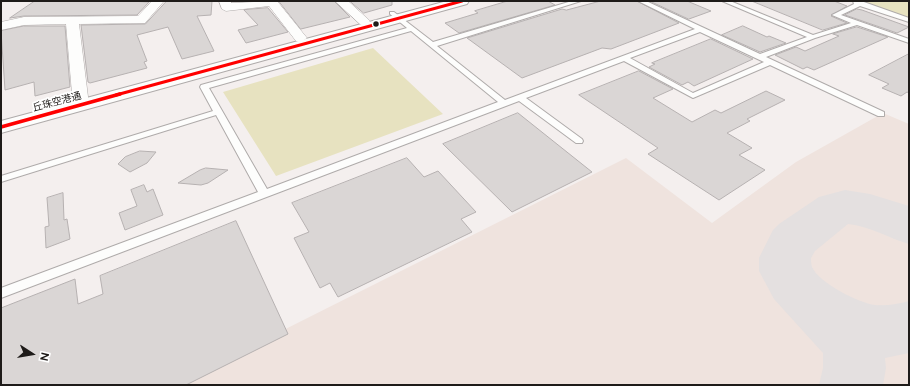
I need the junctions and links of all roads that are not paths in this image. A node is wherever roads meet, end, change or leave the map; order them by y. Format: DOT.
graph roads {
  1 [pos="158,1"];
  2 [pos="225,1"];
  3 [pos="342,1"];
  4 [pos="438,1"];
  5 [pos="462,1"];
  6 [pos="578,1"];
  7 [pos="641,1"];
  8 [pos="725,1"];
  9 [pos="853,1"];
  10 [pos="271,2"];
  11 [pos="861,3"];
  12 [pos="395,16"];
  13 [pos="72,20"];
  14 [pos="909,20"];
  15 [pos="364,21"];
  16 [pos="857,23"];
  17 [pos="1,26"];
  18 [pos="412,29"];
  19 [pos="701,29"];
  20 [pos="813,37"];
  21 [pos="301,38"];
  22 [pos="909,42"];
  23 [pos="432,45"];
  24 [pos="760,57"];
  25 [pos="624,58"];
  26 [pos="770,62"];
  27 [pos="519,97"];
  28 [pos="80,101"];
  29 [pos="504,103"];
  30 [pos="218,112"];
  31 [pos="881,114"];
  32 [pos="1,117"];
  33 [pos="1,127"];
  34 [pos="580,141"];
  35 [pos="1,179"];
  36 [pos="264,194"];
  37 [pos="1,293"];
  1 -- 13 [label="street"];
  2 -- 10 [label="street"];
  3 -- 15 [label="street"];
  4 -- 12 [label="main road, 丘珠空港通"];
  5 -- 12 [label="main road, 丘珠空港通"];
  6 -- 23 [label="lane"];
  7 -- 19 [label="lane"];
  8 -- 20 [label="lane"];
  9 -- 11 [label="lane"];
  10 -- 21 [label="street"];
  11 -- 14 [label="lane"];
  11 -- 16 [label="lane"];
  12 -- 15 [label="main road, 丘珠空港通"];
  12 -- 18 [label="lane"];
  12 -- 28 [label="main road, 丘珠空港通"];
  13 -- 17 [label="street"];
  13 -- 28 [label="street"];
  15 -- 21 [label="main road, 丘珠空港通"];
  16 -- 20 [label="lane"];
  16 -- 22 [label="lane"];
  18 -- 23 [label="lane"];
  18 -- 30 [label="lane"];
  19 -- 24 [label="lane"];
  19 -- 25 [label="lane"];
  20 -- 24 [label="lane"];
  21 -- 28 [label="main road, 丘珠空港通"];
  23 -- 29 [label="lane"];
  24 -- 26 [label="lane"];
  25 -- 26 [label="lane"];
  25 -- 27 [label="lane"];
  26 -- 31 [label="lane"];
  27 -- 29 [label="lane"];
  27 -- 34 [label="lane"];
  28 -- 32 [label="main road, 丘珠空港通"];
  28 -- 33 [label="main road, 丘珠空港通"];
  29 -- 36 [label="lane"];
  30 -- 35 [label="lane"];
  30 -- 36 [label="lane"];
  36 -- 37 [label="lane"];
}
